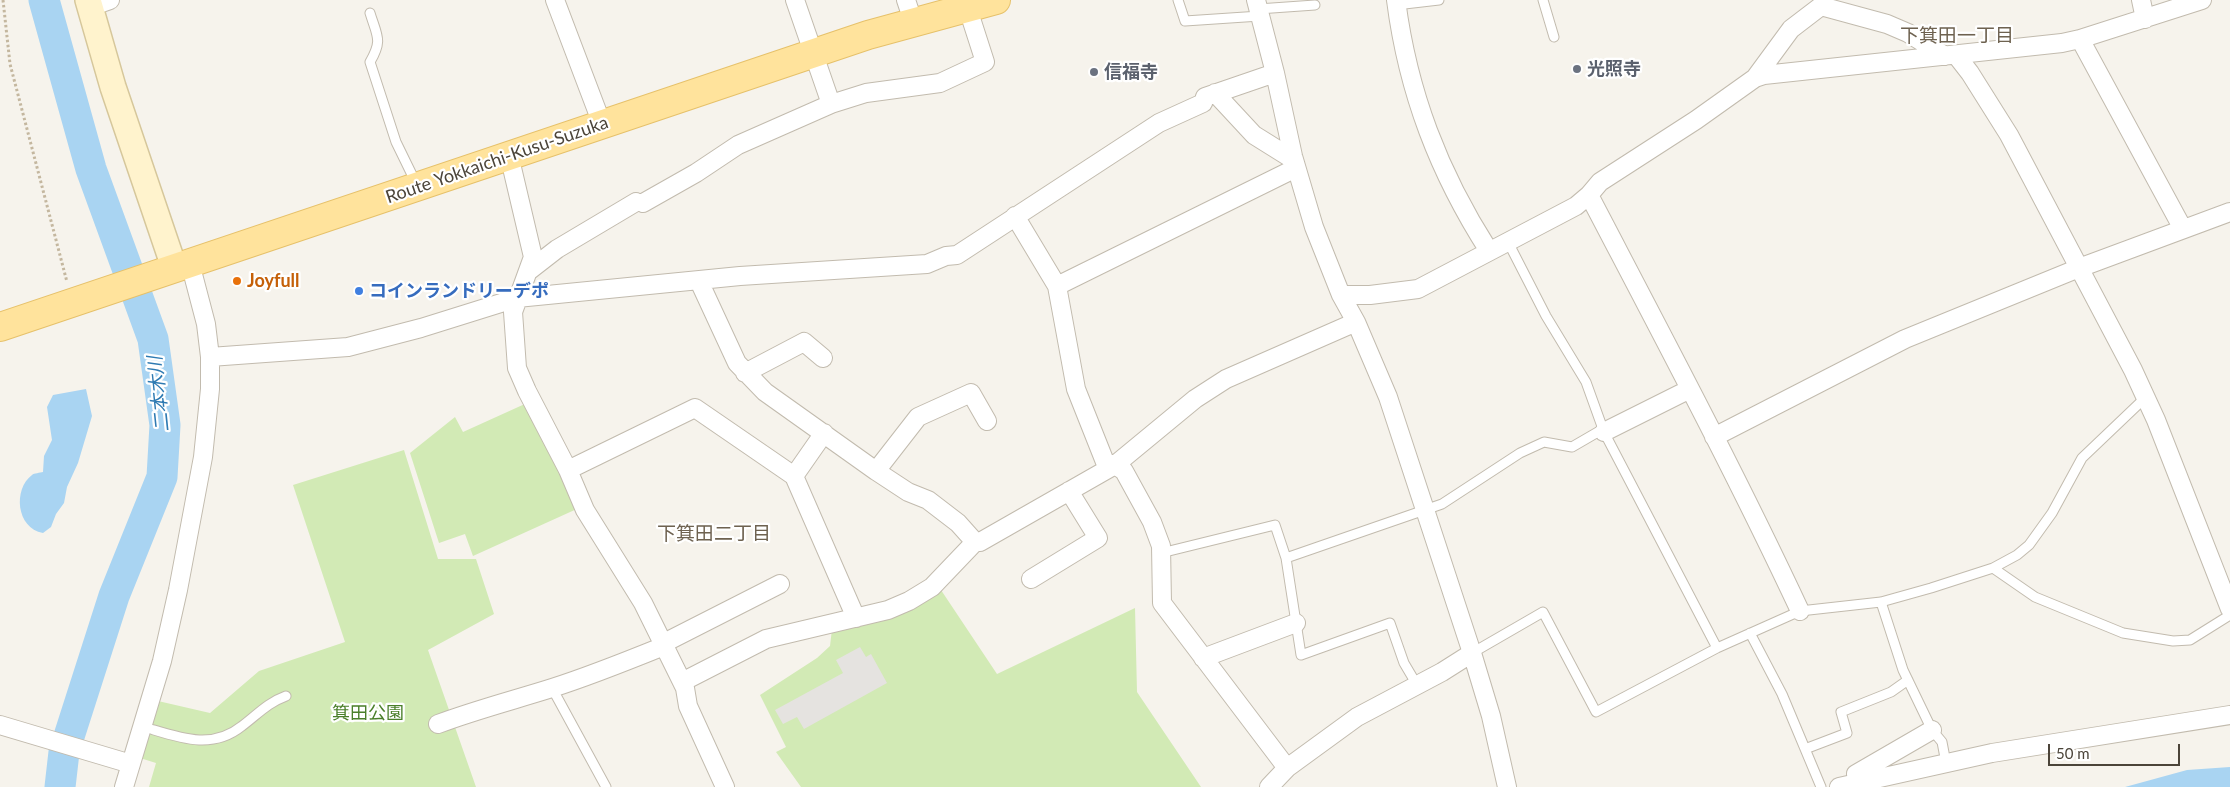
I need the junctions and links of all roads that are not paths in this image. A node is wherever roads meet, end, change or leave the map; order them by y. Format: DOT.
graph roads {
  1 [pos="555,0"];
  2 [pos="795,0"];
  3 [pos="996,0"];
  4 [pos="1178,0"];
  5 [pos="1438,0"];
  6 [pos="1543,0"];
  7 [pos="2141,0"];
  8 [pos="2202,0"];
  9 [pos="96,2"];
  10 [pos="967,3"];
  11 [pos="1396,3"];
  12 [pos="1821,3"];
  13 [pos="1315,5"];
  14 [pos="1258,8"];
  15 [pos="910,11"];
  16 [pos="370,13"];
  17 [pos="2145,19"];
  18 [pos="1554,37"];
  19 [pos="2080,39"];
  20 [pos="815,53"];
  21 [pos="1951,56"];
  22 [pos="1275,73"];
  23 [pos="1756,78"];
  24 [pos="1215,93"];
  25 [pos="831,104"];
  26 [pos="602,124"];
  27 [pos="509,155"];
  28 [pos="1295,164"];
  29 [pos="417,187"];
  30 [pos="1589,196"];
  31 [pos="2230,212"];
  32 [pos="1015,216"];
  33 [pos="2183,229"];
  34 [pos="1508,242"];
  35 [pos="1489,251"];
  36 [pos="175,267"];
  37 [pos="2079,268"];
  38 [pos="530,270"];
  39 [pos="699,281"];
  40 [pos="1057,286"];
  41 [pos="1341,295"];
  42 [pos="517,298"];
  43 [pos="1356,322"];
  44 [pos="0,327"];
  45 [pos="210,357"];
  46 [pos="823,358"];
  47 [pos="745,373"];
  48 [pos="1690,389"];
  49 [pos="2146,397"];
  50 [pos="987,421"];
  51 [pos="1604,431"];
  52 [pos="824,433"];
  53 [pos="1714,437"];
  54 [pos="1115,465"];
  55 [pos="568,470"];
  56 [pos="876,471"];
  57 [pos="794,476"];
  58 [pos="1069,491"];
  59 [pos="1425,510"];
  60 [pos="975,542"];
  61 [pos="1161,553"];
  62 [pos="1286,558"];
  63 [pos="1993,568"];
  64 [pos="1031,579"];
  65 [pos="780,584"];
  66 [pos="1881,602"];
  67 [pos="2230,609"];
  68 [pos="1800,611"];
  69 [pos="2230,615"];
  70 [pos="856,618"];
  71 [pos="1296,623"];
  72 [pos="1750,633"];
  73 [pos="663,645"];
  74 [pos="1717,648"];
  75 [pos="1472,653"];
  76 [pos="1203,658"];
  77 [pos="1908,680"];
  78 [pos="682,682"];
  79 [pos="1417,685"];
  80 [pos="552,688"];
  81 [pos="286,696"];
  82 [pos="2230,715"];
  83 [pos="438,724"];
  84 [pos="0,725"];
  85 [pos="144,727"];
  86 [pos="1932,730"];
  87 [pos="1805,749"];
  88 [pos="127,762"];
  89 [pos="1946,763"];
  90 [pos="1287,768"];
  91 [pos="1857,782"];
  92 [pos="124,787"];
  93 [pos="606,787"];
  94 [pos="725,787"];
  95 [pos="1269,787"];
  96 [pos="1507,787"];
  97 [pos="1821,787"];
  98 [pos="1839,787"];
  1 -- 26 [label="street"];
  2 -- 20 [label="street"];
  3 -- 10 [label="main road, Route Yokkaichi-Kusu-Suzuka"];
  4 -- 14 [label="lane"];
  5 -- 11 [label="lane"];
  6 -- 18 [label="lane"];
  7 -- 17 [label="street"];
  8 -- 17 [label="street"];
  9 -- 36 [label="street"];
  10 -- 15 [label="main road, Route Yokkaichi-Kusu-Suzuka"];
  10 -- 25 [label="street"];
  11 -- 35 [label="street"];
  12 -- 21 [label="street"];
  12 -- 23 [label="street"];
  13 -- 14 [label="lane"];
  14 -- 22 [label="street"];
  15 -- 20 [label="main road, Route Yokkaichi-Kusu-Suzuka"];
  16 -- 29 [label="lane"];
  17 -- 19 [label="street"];
  19 -- 21 [label="street"];
  19 -- 33 [label="street"];
  20 -- 25 [label="street"];
  20 -- 26 [label="main road, Route Yokkaichi-Kusu-Suzuka"];
  21 -- 23 [label="street"];
  21 -- 37 [label="street"];
  22 -- 24 [label="street"];
  22 -- 28 [label="street"];
  23 -- 30 [label="street"];
  24 -- 28 [label="street"];
  24 -- 32 [label="street"];
  25 -- 38 [label="street"];
  26 -- 27 [label="main road, Route Yokkaichi-Kusu-Suzuka"];
  27 -- 29 [label="main road, Route Yokkaichi-Kusu-Suzuka"];
  27 -- 38 [label="street"];
  28 -- 40 [label="street"];
  28 -- 41 [label="street"];
  29 -- 36 [label="main road, Route Yokkaichi-Kusu-Suzuka"];
  30 -- 34 [label="street"];
  30 -- 48 [label="street"];
  31 -- 33 [label="street"];
  32 -- 39 [label="street"];
  32 -- 40 [label="street"];
  33 -- 37 [label="street"];
  34 -- 35 [label="street"];
  34 -- 51 [label="lane"];
  35 -- 41 [label="street"];
  36 -- 44 [label="main road, Route Yokkaichi-Kusu-Suzuka"];
  36 -- 45 [label="street"];
  37 -- 49 [label="street"];
  37 -- 53 [label="street"];
  38 -- 42 [label="street"];
  39 -- 42 [label="street"];
  39 -- 47 [label="street"];
  40 -- 54 [label="street"];
  41 -- 43 [label="street"];
  42 -- 45 [label="street"];
  42 -- 55 [label="street"];
  43 -- 54 [label="street"];
  43 -- 59 [label="street"];
  45 -- 85 [label="street"];
  46 -- 47 [label="street"];
  47 -- 52 [label="street"];
  48 -- 51 [label="street"];
  48 -- 53 [label="street"];
  49 -- 63 [label="lane"];
  49 -- 67 [label="street"];
  50 -- 56 [label="street"];
  51 -- 59 [label="lane"];
  51 -- 74 [label="lane"];
  52 -- 56 [label="street"];
  52 -- 57 [label="street"];
  53 -- 68 [label="street"];
  54 -- 58 [label="street"];
  54 -- 61 [label="street"];
  55 -- 57 [label="street"];
  55 -- 73 [label="street"];
  56 -- 60 [label="street"];
  57 -- 70 [label="street"];
  58 -- 60 [label="street"];
  58 -- 64 [label="street"];
  59 -- 62 [label="lane"];
  59 -- 75 [label="street"];
  60 -- 70 [label="street"];
  61 -- 62 [label="lane"];
  61 -- 76 [label="street"];
  62 -- 71 [label="lane"];
  63 -- 66 [label="lane"];
  63 -- 69 [label="lane"];
  65 -- 73 [label="street"];
  66 -- 68 [label="lane"];
  66 -- 77 [label="lane"];
  68 -- 72 [label="lane"];
  70 -- 78 [label="street"];
  71 -- 76 [label="street"];
  71 -- 79 [label="lane"];
  72 -- 74 [label="lane"];
  72 -- 87 [label="lane"];
  73 -- 78 [label="street"];
  73 -- 80 [label="street"];
  74 -- 75 [label="lane"];
  75 -- 79 [label="street"];
  75 -- 96 [label="street"];
  76 -- 90 [label="street"];
  77 -- 86 [label="lane"];
  77 -- 87 [label="lane"];
  78 -- 94 [label="street"];
  79 -- 90 [label="street"];
  80 -- 83 [label="street"];
  80 -- 93 [label="lane"];
  81 -- 85 [label="lane"];
  82 -- 89 [label="street"];
  84 -- 88 [label="street"];
  85 -- 88 [label="street"];
  86 -- 89 [label="lane"];
  86 -- 91 [label="street"];
  87 -- 97 [label="lane"];
  88 -- 92 [label="street"];
  89 -- 91 [label="street"];
  90 -- 95 [label="street"];
  91 -- 98 [label="street"];
}
